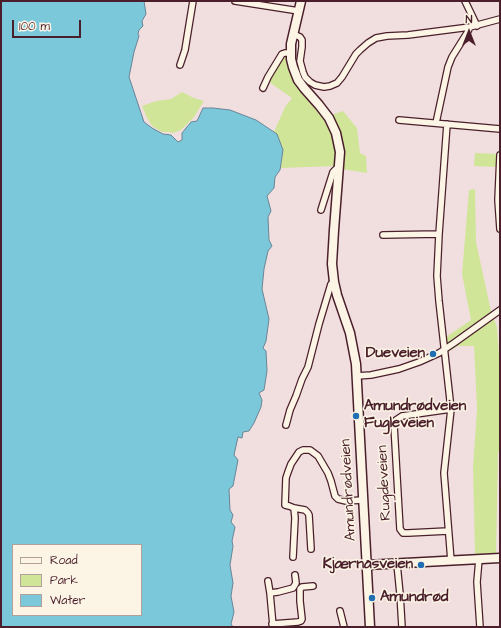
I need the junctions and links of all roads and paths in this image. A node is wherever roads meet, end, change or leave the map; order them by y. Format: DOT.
graph roads {
  1 [pos="193,1"];
  2 [pos="236,1"];
  3 [pos="301,1"];
  4 [pos="465,1"];
  5 [pos="298,11"];
  6 [pos="500,19"];
  7 [pos="477,26"];
  8 [pos="470,27"];
  9 [pos="293,34"];
  10 [pos="291,53"];
  11 [pos="180,65"];
  12 [pos="263,88"];
  13 [pos="400,120"];
  14 [pos="436,123"];
  15 [pos="447,124"];
  16 [pos="500,129"];
  17 [pos="500,155"];
  18 [pos="339,169"];
  19 [pos="321,210"];
  20 [pos="500,229"];
  21 [pos="439,234"];
  22 [pos="383,235"];
  23 [pos="334,282"];
  24 [pos="500,310"];
  25 [pos="445,349"];
  26 [pos="357,376"];
  27 [pos="451,409"];
  28 [pos="286,425"];
  29 [pos="363,500"];
  30 [pos="294,508"];
  31 [pos="448,531"];
  32 [pos="311,550"];
  33 [pos="293,557"];
  34 [pos="500,558"];
  35 [pos="479,559"];
  36 [pos="451,561"];
  37 [pos="397,564"];
  38 [pos="366,566"];
  39 [pos="295,576"];
  40 [pos="268,581"];
  41 [pos="313,586"];
  42 [pos="270,593"];
  43 [pos="340,611"];
  44 [pos="273,625"];
  45 [pos="344,627"];
  46 [pos="370,627"];
  47 [pos="402,627"];
  48 [pos="480,627"];
  1 -- 11 [label="street"];
  2 -- 5 [label="street"];
  3 -- 5 [label="main road, Amundrødveien"];
  4 -- 7 [label="street"];
  5 -- 9 [label="main road, Amundrødveien"];
  6 -- 7 [label="street"];
  7 -- 8 [label="street"];
  8 -- 9 [label="street"];
  8 -- 14 [label="street"];
  9 -- 10 [label="main road, Amundrødveien"];
  10 -- 12 [label="street"];
  10 -- 18 [label="main road, Amundrødveien"];
  13 -- 14 [label="street"];
  14 -- 15 [label="street"];
  15 -- 16 [label="street"];
  15 -- 21 [label="street"];
  17 -- 20 [label="street"];
  18 -- 19 [label="street"];
  18 -- 23 [label="main road, Amundrødveien"];
  21 -- 22 [label="street"];
  21 -- 25 [label="street"];
  23 -- 26 [label="main road, Amundrødveien"];
  23 -- 28 [label="street, Amundrødveien"];
  24 -- 25 [label="street"];
  25 -- 26 [label="street"];
  25 -- 27 [label="street"];
  26 -- 29 [label="main road, Amundrødveien"];
  27 -- 31 [label="street"];
  27 -- 31 [label="street, Rugdeveien"];
  29 -- 30 [label="street"];
  29 -- 38 [label="main road, Amundrødveien"];
  30 -- 32 [label="street"];
  30 -- 33 [label="street"];
  31 -- 36 [label="street"];
  34 -- 35 [label="main road"];
  35 -- 36 [label="main road"];
  35 -- 48 [label="street"];
  36 -- 37 [label="main road"];
  37 -- 38 [label="main road"];
  37 -- 47 [label="street"];
  38 -- 46 [label="main road, Amundrødveien"];
  39 -- 42 [label="street"];
  40 -- 42 [label="street"];
  41 -- 44 [label="street"];
  42 -- 44 [label="street"];
  43 -- 45 [label="street"];
}
